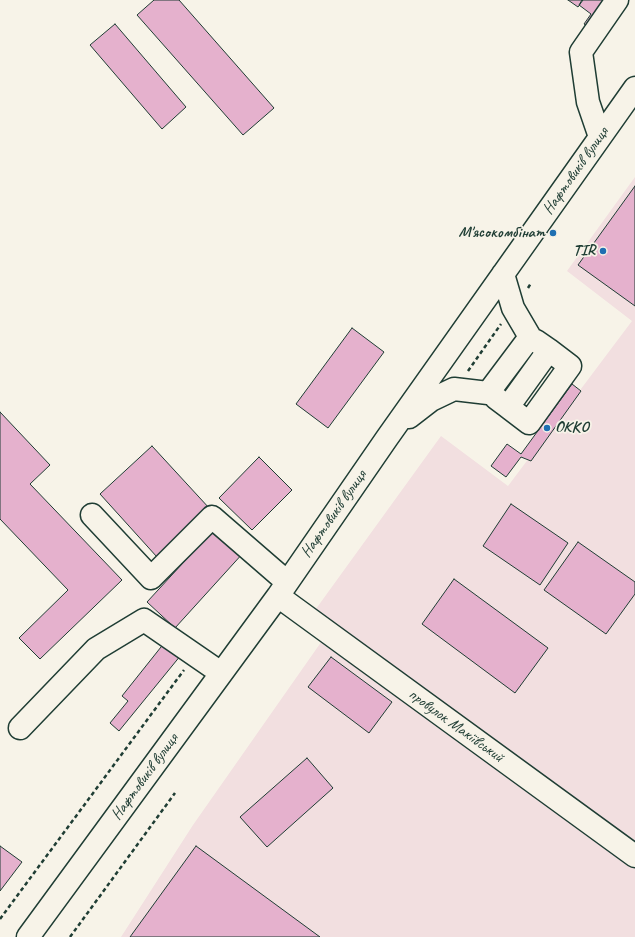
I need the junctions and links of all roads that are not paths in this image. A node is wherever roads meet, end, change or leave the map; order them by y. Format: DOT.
graph roads {
  1 [pos="617,0"];
  2 [pos="635,88"];
  3 [pos="600,137"];
  4 [pos="503,274"];
  5 [pos="530,337"];
  6 [pos="488,393"];
  7 [pos="394,428"];
  8 [pos="92,515"];
  9 [pos="282,589"];
  10 [pos="221,674"];
  11 [pos="20,728"];
  12 [pos="635,856"];
  13 [pos="28,937"];
  1 -- 3 [label="street"];
  2 -- 3 [label="street, Нафтовиків вулиця"];
  3 -- 4 [label="street, Нафтовиків вулиця"];
  4 -- 5 [label="street"];
  4 -- 7 [label="street, Нафтовиків вулиця"];
  5 -- 6 [label="street"];
  5 -- 6 [label="street"];
  6 -- 7 [label="street"];
  7 -- 9 [label="street, Нафтовиків вулиця"];
  8 -- 9 [label="street, провулок Макіївський"];
  9 -- 10 [label="street, Нафтовиків вулиця"];
  9 -- 12 [label="street, провулок Макіївський"];
  10 -- 11 [label="street"];
  10 -- 13 [label="street, Нафтовиків вулиця"];
}
